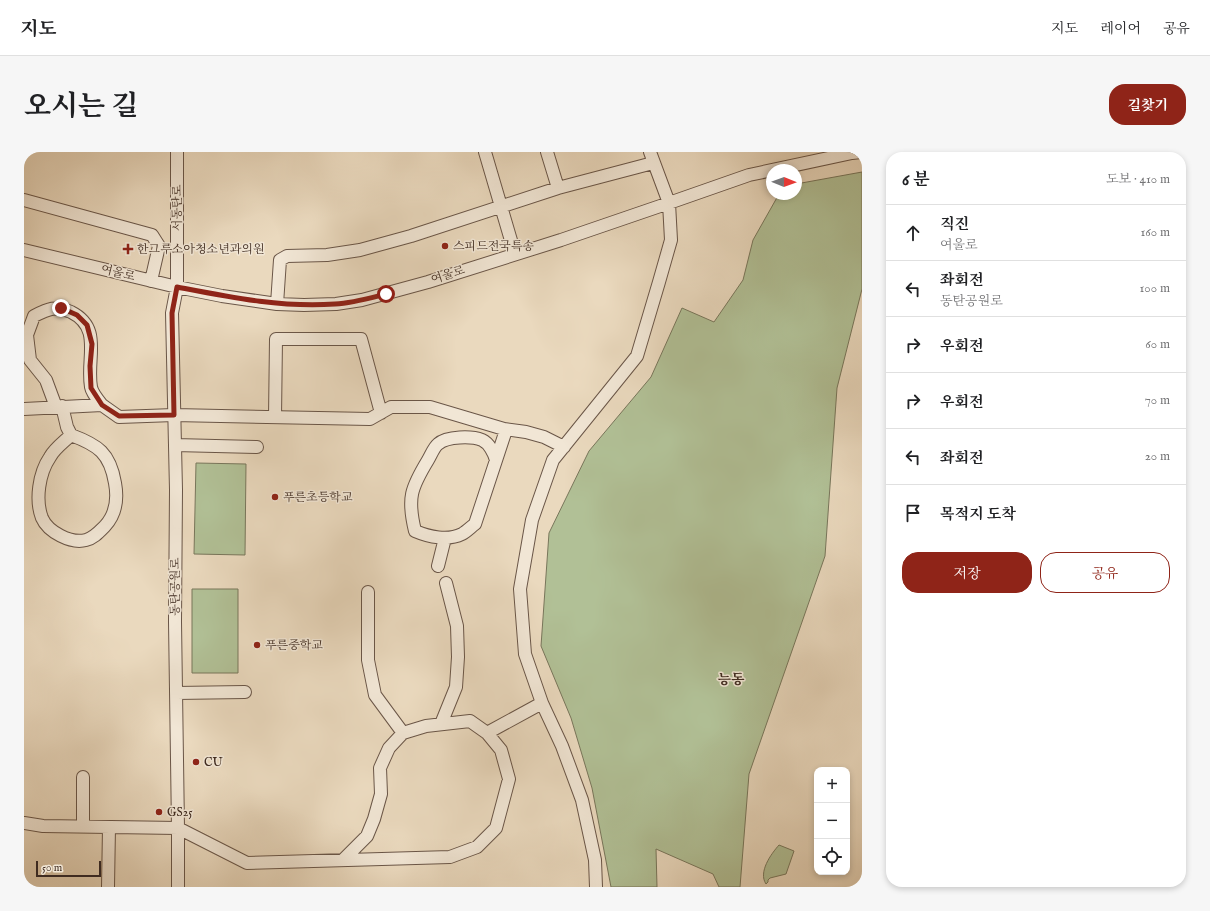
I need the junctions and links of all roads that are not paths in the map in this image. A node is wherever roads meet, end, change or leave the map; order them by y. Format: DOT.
graph roads {
  1 [pos="177,152"];
  2 [pos="485,152"];
  3 [pos="547,152"];
  4 [pos="862,152"];
  5 [pos="652,158"];
  6 [pos="558,188"];
  7 [pos="24,200"];
  8 [pos="669,204"];
  9 [pos="502,208"];
  10 [pos="24,250"];
  11 [pos="515,254"];
  12 [pos="151,281"];
  13 [pos="177,287"];
  14 [pos="277,304"];
  15 [pos="102,405"];
  16 [pos="59,406"];
  17 [pos="24,408"];
  18 [pos="381,412"];
  19 [pos="174,415"];
  20 [pos="275,417"];
  21 [pos="506,430"];
  22 [pos="71,435"];
  23 [pos="175,445"];
  24 [pos="257,447"];
  25 [pos="564,447"];
  26 [pos="496,460"];
  27 [pos="445,538"];
  28 [pos="438,566"];
  29 [pos="446,583"];
  30 [pos="368,592"];
  31 [pos="245,692"];
  32 [pos="176,693"];
  33 [pos="542,703"];
  34 [pos="441,724"];
  35 [pos="403,733"];
  36 [pos="487,733"];
  37 [pos="83,777"];
  38 [pos="24,823"];
  39 [pos="83,826"];
  40 [pos="109,827"];
  41 [pos="178,828"];
  42 [pos="343,860"];
  43 [pos="108,887"];
  44 [pos="178,887"];
  45 [pos="596,887"];
  1 -- 13 [label="street, 서동탄로"];
  2 -- 9 [label="street"];
  3 -- 6 [label="street"];
  4 -- 8 [label="street, 여울로"];
  5 -- 6 [label="street"];
  5 -- 8 [label="street"];
  6 -- 9 [label="street"];
  7 -- 12 [label="street"];
  8 -- 11 [label="street, 여울로"];
  8 -- 25 [label="street"];
  9 -- 11 [label="street"];
  9 -- 14 [label="street"];
  10 -- 12 [label="street, 여울로"];
  11 -- 14 [label="street, 여울로"];
  12 -- 13 [label="street, 여울로"];
  13 -- 14 [label="street, 여울로"];
  13 -- 19 [label="street, 동탄공원로"];
  15 -- 16 [label="street"];
  15 -- 16 [label="street"];
  15 -- 19 [label="street"];
  16 -- 17 [label="street"];
  16 -- 22 [label="street"];
  18 -- 20 [label="street"];
  18 -- 20 [label="street"];
  18 -- 21 [label="street"];
  19 -- 20 [label="street"];
  19 -- 23 [label="street, 동탄공원로"];
  21 -- 25 [label="street"];
  21 -- 26 [label="street"];
  22 -- 22 [label="street"];
  23 -- 24 [label="street"];
  23 -- 32 [label="street, 동탄공원로"];
  25 -- 33 [label="street"];
  26 -- 27 [label="street"];
  26 -- 27 [label="street"];
  27 -- 28 [label="street"];
  29 -- 34 [label="street"];
  30 -- 35 [label="street"];
  31 -- 32 [label="street"];
  32 -- 41 [label="street, 동탄공원로"];
  33 -- 36 [label="street"];
  33 -- 45 [label="street"];
  34 -- 35 [label="street"];
  34 -- 36 [label="street"];
  35 -- 42 [label="street"];
  36 -- 42 [label="street"];
  37 -- 39 [label="street"];
  38 -- 39 [label="street"];
  39 -- 40 [label="street"];
  40 -- 41 [label="street"];
  40 -- 43 [label="street"];
  41 -- 42 [label="street"];
  41 -- 44 [label="street, 동탄공원로"];
}
